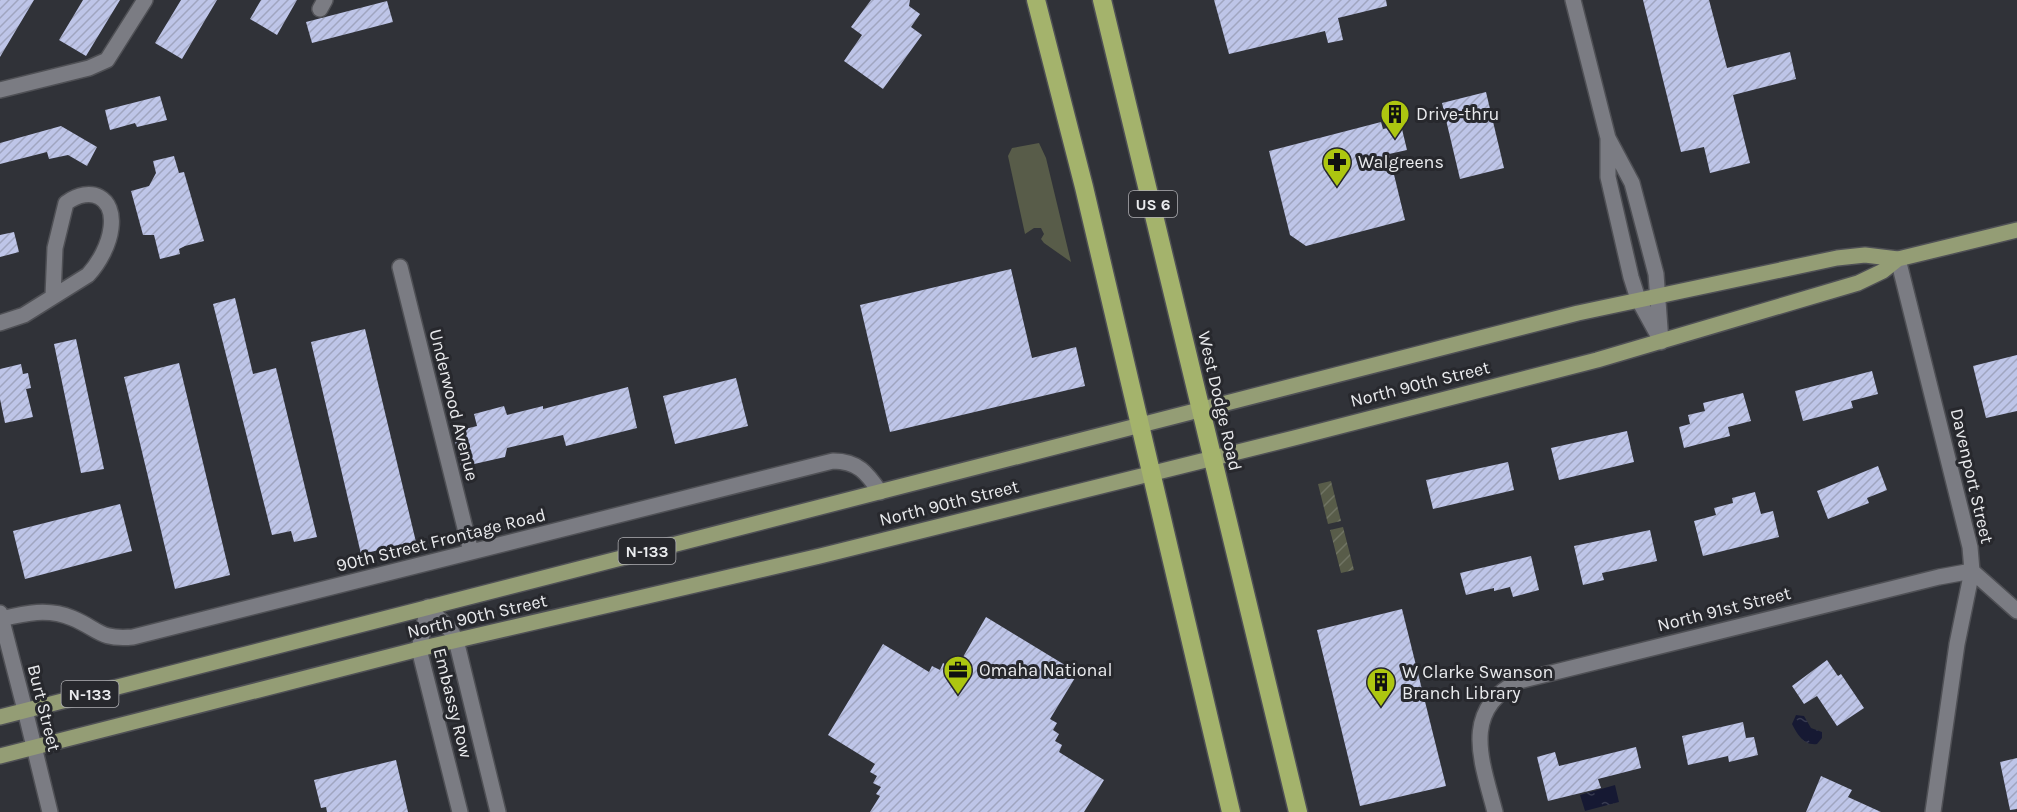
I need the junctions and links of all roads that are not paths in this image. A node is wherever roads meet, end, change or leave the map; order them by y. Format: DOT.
graph roads {
  1 [pos="145,0"];
  2 [pos="1036,0"];
  3 [pos="1102,0"];
  4 [pos="1574,0"];
  5 [pos="0,90"];
  6 [pos="1608,138"];
  7 [pos="2017,230"];
  8 [pos="1898,259"];
  9 [pos="400,267"];
  10 [pos="1659,294"];
  11 [pos="53,296"];
  12 [pos="1638,299"];
  13 [pos="0,322"];
  14 [pos="1661,342"];
  15 [pos="1200,408"];
  16 [pos="1138,424"];
  17 [pos="1211,458"];
  18 [pos="1150,474"];
  19 [pos="880,492"];
  20 [pos="471,552"];
  21 [pos="1972,572"];
  22 [pos="428,607"];
  23 [pos="2017,612"];
  24 [pos="1,616"];
  25 [pos="456,640"];
  26 [pos="419,649"];
  27 [pos="25,710"];
  28 [pos="0,717"];
  29 [pos="34,748"];
  30 [pos="0,756"];
  31 [pos="50,812"];
  32 [pos="460,812"];
  33 [pos="498,812"];
  34 [pos="1231,812"];
  35 [pos="1298,812"];
  36 [pos="1495,812"];
  37 [pos="1933,812"];
  1 -- 5 [label="street"];
  2 -- 16 [label="highway"];
  3 -- 15 [label="highway, West Dodge Road / US 6"];
  4 -- 6 [label="street"];
  6 -- 10 [label="street"];
  6 -- 12 [label="street"];
  7 -- 8 [label="main road, North 90th Street"];
  8 -- 10 [label="main road, North 90th Street"];
  8 -- 14 [label="main road, North 90th Street"];
  8 -- 21 [label="street, Davenport Street"];
  9 -- 20 [label="street, Underwood Avenue"];
  10 -- 12 [label="main road, North 90th Street"];
  10 -- 14 [label="street"];
  11 -- 11 [label="street"];
  11 -- 13 [label="street"];
  12 -- 14 [label="street"];
  12 -- 15 [label="main road, North 90th Street"];
  14 -- 17 [label="main road, North 90th Street"];
  15 -- 16 [label="main road, North 90th Street / N-133"];
  15 -- 17 [label="highway, West Dodge Road / US 6"];
  16 -- 18 [label="highway"];
  16 -- 19 [label="main road, North 90th Street / N-133"];
  17 -- 18 [label="main road, North 90th Street / N-133"];
  17 -- 35 [label="highway, West Dodge Road / US 6"];
  18 -- 25 [label="main road, North 90th Street / N-133"];
  18 -- 34 [label="highway"];
  19 -- 20 [label="street, 90th Street Frontage Road"];
  19 -- 22 [label="main road, North 90th Street / N-133"];
  20 -- 24 [label="street, 90th Street Frontage Road"];
  21 -- 23 [label="street"];
  21 -- 36 [label="street, North 91st Street"];
  21 -- 37 [label="street, Davenport Street"];
  22 -- 25 [label="street, Embassy Row"];
  22 -- 26 [label="street, Embassy Row"];
  22 -- 27 [label="main road, North 90th Street / N-133"];
  24 -- 27 [label="street, Burt Street"];
  25 -- 26 [label="main road, North 90th Street / N-133"];
  25 -- 33 [label="street, Embassy Row"];
  26 -- 29 [label="main road, North 90th Street / N-133"];
  26 -- 32 [label="street, Embassy Row"];
  27 -- 28 [label="main road, North 90th Street / N-133"];
  27 -- 29 [label="street, Burt Street"];
  29 -- 30 [label="main road, North 90th Street / N-133"];
  29 -- 31 [label="street, Burt Street"];
}
